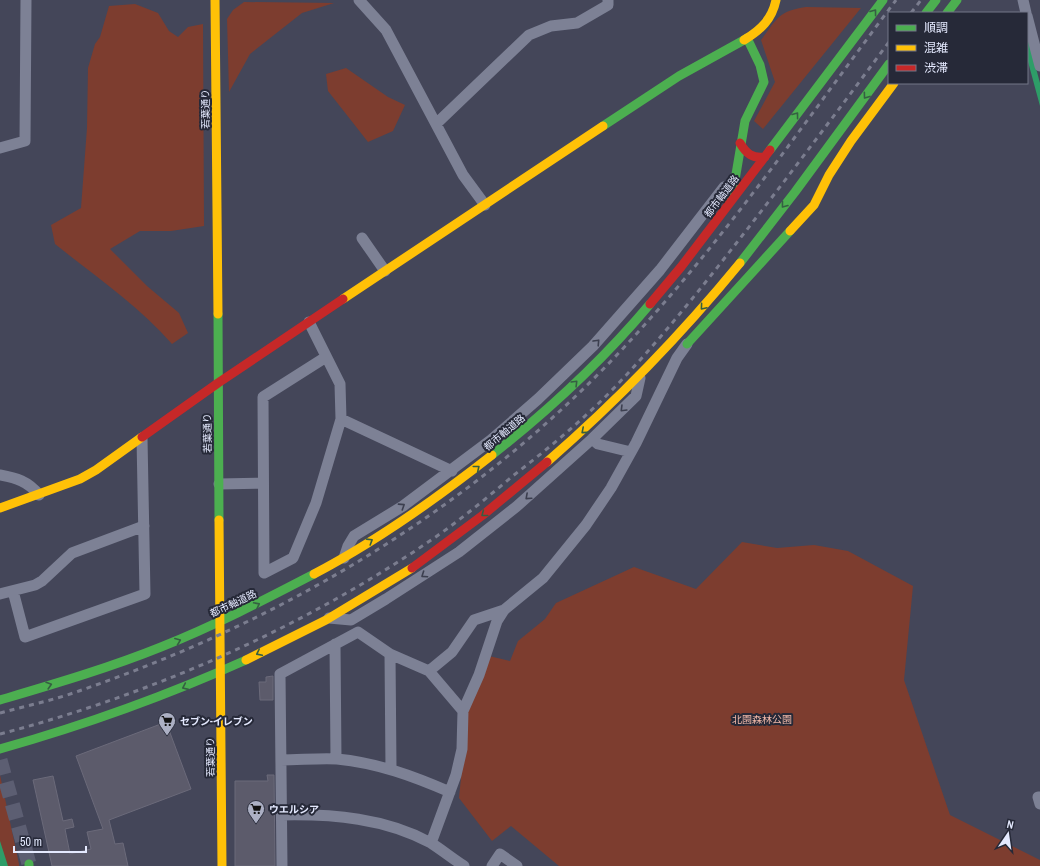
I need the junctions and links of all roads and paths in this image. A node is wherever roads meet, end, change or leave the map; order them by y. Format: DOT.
graph roads {
  1 [pos="26,0"];
  2 [pos="215,0"];
  3 [pos="359,0"];
  4 [pos="608,0"];
  5 [pos="776,0"];
  6 [pos="883,0"];
  7 [pos="936,0"];
  8 [pos="957,0"];
  9 [pos="1023,0"];
  10 [pos="927,12"];
  11 [pos="948,12"];
  12 [pos="1026,12"];
  13 [pos="1028,18"];
  14 [pos="747,38"];
  15 [pos="888,65"];
  16 [pos="1040,66"];
  17 [pos="893,84"];
  18 [pos="436,124"];
  19 [pos="740,143"];
  20 [pos="0,148"];
  21 [pos="765,156"];
  22 [pos="738,187"];
  23 [pos="485,205"];
  24 [pos="362,238"];
  25 [pos="663,266"];
  26 [pos="681,267"];
  27 [pos="385,271"];
  28 [pos="309,322"];
  29 [pos="688,344"];
  30 [pos="326,357"];
  31 [pos="640,375"];
  32 [pos="218,383"];
  33 [pos="341,419"];
  34 [pos="142,438"];
  35 [pos="592,439"];
  36 [pos="631,452"];
  37 [pos="452,471"];
  38 [pos="0,475"];
  39 [pos="263,483"];
  40 [pos="219,484"];
  41 [pos="39,495"];
  42 [pos="0,508"];
  43 [pos="144,526"];
  44 [pos="343,558"];
  45 [pos="13,591"];
  46 [pos="0,594"];
  47 [pos="504,610"];
  48 [pos="326,618"];
  49 [pos="221,621"];
  50 [pos="335,644"];
  51 [pos="390,654"];
  52 [pos="220,671"];
  53 [pos="429,671"];
  54 [pos="0,697"];
  55 [pos="11,697"];
  56 [pos="0,700"];
  57 [pos="463,711"];
  58 [pos="95,721"];
  59 [pos="0,749"];
  60 [pos="0,757"];
  61 [pos="336,759"];
  62 [pos="281,760"];
  63 [pos="391,768"];
  64 [pos="450,792"];
  65 [pos="1040,797"];
  66 [pos="1040,804"];
  67 [pos="282,815"];
  68 [pos="431,843"];
  69 [pos="222,866"];
  70 [pos="282,866"];
  71 [pos="464,866"];
  72 [pos="492,866"];
  73 [pos="517,866"];
  1 -- 20 [label="street"];
  2 -- 32 [label="main road, 若葉通り"];
  3 -- 18 [label="street"];
  4 -- 18 [label="street"];
  5 -- 14 [label="main road"];
  21 -- 6 [label="main road, 都市軸道路, one-way"];
  7 -- 10 [label="main road"];
  8 -- 11 [label="main road"];
  9 -- 12 [label="street"];
  13 -- 16 [label="street"];
  14 -- 19 [label="main road"];
  14 -- 23 [label="main road"];
  15 -- 31 [label="main road, one-way"];
  17 -- 29 [label="main road"];
  18 -- 23 [label="street"];
  19 -- 21 [label="main road"];
  19 -- 22 [label="main road"];
  21 -- 22 [label="main road, 都市軸道路"];
  22 -- 25 [label="street"];
  22 -- 26 [label="main road, 都市軸道路"];
  23 -- 27 [label="main road"];
  24 -- 27 [label="street"];
  25 -- 26 [label="street"];
  37 -- 25 [label="street, one-way"];
  44 -- 26 [label="main road, 都市軸道路, one-way"];
  27 -- 28 [label="main road"];
  28 -- 30 [label="street"];
  28 -- 32 [label="main road"];
  29 -- 36 [label="street"];
  30 -- 33 [label="street"];
  30 -- 39 [label="street"];
  31 -- 35 [label="street, one-way"];
  31 -- 48 [label="main road, one-way"];
  32 -- 34 [label="main road"];
  32 -- 40 [label="main road, 若葉通り"];
  33 -- 37 [label="street"];
  33 -- 39 [label="street"];
  34 -- 41 [label="main road"];
  34 -- 43 [label="street"];
  35 -- 36 [label="street"];
  35 -- 48 [label="street, one-way"];
  36 -- 47 [label="street"];
  44 -- 37 [label="street, one-way"];
  38 -- 41 [label="street"];
  39 -- 40 [label="street"];
  40 -- 49 [label="main road, 若葉通り"];
  41 -- 42 [label="main road"];
  43 -- 45 [label="street"];
  43 -- 45 [label="street"];
  49 -- 44 [label="main road, 都市軸道路, one-way"];
  45 -- 46 [label="street"];
  47 -- 53 [label="street"];
  47 -- 57 [label="street"];
  48 -- 52 [label="main road, one-way"];
  49 -- 52 [label="main road, 若葉通り"];
  55 -- 49 [label="main road, 都市軸道路, one-way"];
  50 -- 51 [label="street"];
  50 -- 61 [label="street"];
  50 -- 62 [label="street"];
  51 -- 53 [label="street"];
  51 -- 63 [label="street"];
  52 -- 58 [label="main road, one-way"];
  52 -- 69 [label="main road, 若葉通り"];
  53 -- 57 [label="street"];
  54 -- 55 [label="main road"];
  55 -- 56 [label="main road, 都市軸道路"];
  57 -- 64 [label="street"];
  58 -- 59 [label="main road"];
  58 -- 60 [label="main road"];
  61 -- 62 [label="street"];
  61 -- 63 [label="street"];
  62 -- 67 [label="street"];
  63 -- 64 [label="street"];
  64 -- 68 [label="street"];
  65 -- 66 [label="street"];
  67 -- 68 [label="street"];
  67 -- 70 [label="street"];
  68 -- 71 [label="street"];
  72 -- 73 [label="street"];
}
